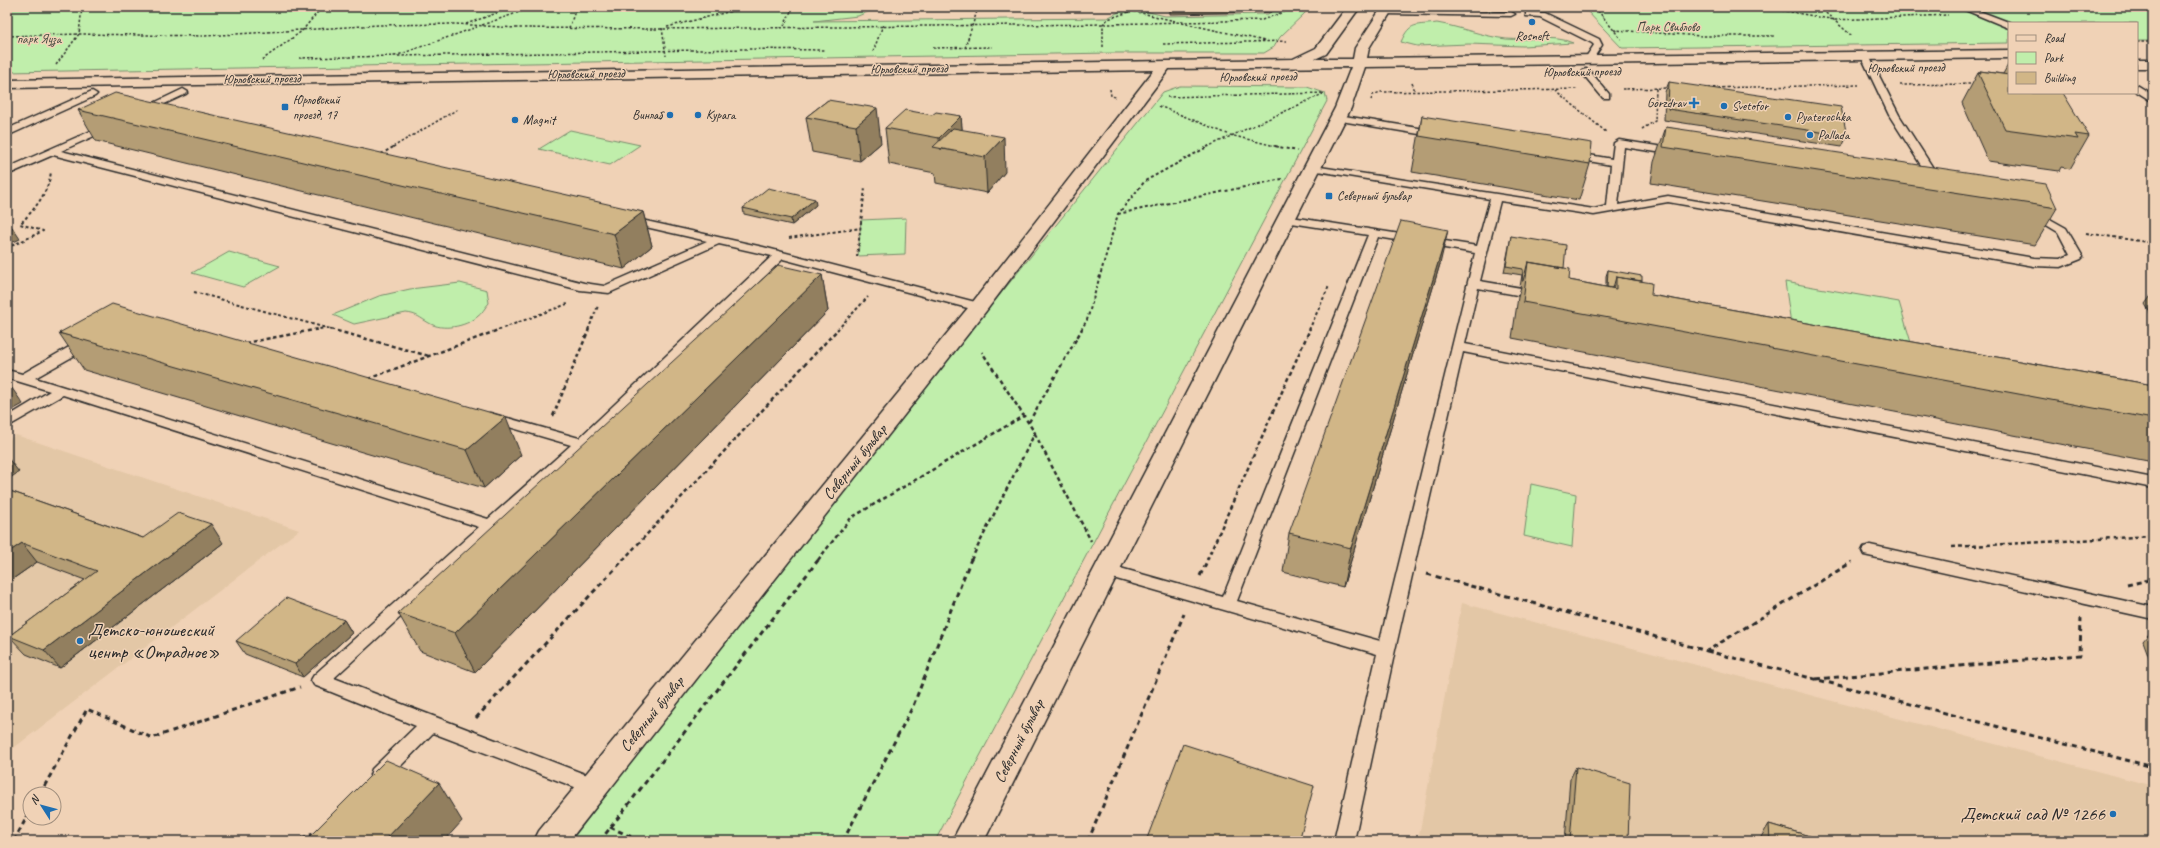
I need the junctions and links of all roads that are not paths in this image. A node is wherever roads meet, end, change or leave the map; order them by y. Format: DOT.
graph roads {
  1 [pos="1354,7"];
  2 [pos="1962,7"];
  3 [pos="1387,10"];
  4 [pos="1510,14"];
  5 [pos="1529,14"];
  6 [pos="2008,25"];
  7 [pos="2138,52"];
  8 [pos="2153,52"];
  9 [pos="2008,54"];
  10 [pos="1868,62"];
  11 [pos="1292,63"];
  12 [pos="2138,64"];
  13 [pos="2153,64"];
  14 [pos="1587,66"];
  15 [pos="2008,66"];
  16 [pos="1358,69"];
  17 [pos="1160,73"];
  18 [pos="7,84"];
  19 [pos="2138,89"];
  20 [pos="183,92"];
  21 [pos="92,94"];
  22 [pos="7,96"];
  23 [pos="1606,96"];
  24 [pos="2152,96"];
  25 [pos="155,115"];
  26 [pos="1338,118"];
  27 [pos="120,121"];
  28 [pos="29,123"];
  29 [pos="7,124"];
  30 [pos="7,133"];
  31 [pos="1446,135"];
  32 [pos="52,152"];
  33 [pos="1563,154"];
  34 [pos="1690,155"];
  35 [pos="1618,162"];
  36 [pos="1312,165"];
  37 [pos="7,172"];
  38 [pos="1943,191"];
  39 [pos="1496,197"];
  40 [pos="1612,208"];
  41 [pos="2017,209"];
  42 [pos="617,218"];
  43 [pos="1285,218"];
  44 [pos="1374,234"];
  45 [pos="718,240"];
  46 [pos="1481,250"];
  47 [pos="780,255"];
  48 [pos="1473,283"];
  49 [pos="1551,298"];
  50 [pos="979,307"];
  51 [pos="96,337"];
  52 [pos="1459,347"];
  53 [pos="7,374"];
  54 [pos="23,379"];
  55 [pos="62,390"];
  56 [pos="477,414"];
  57 [pos="7,423"];
  58 [pos="582,443"];
  59 [pos="2153,483"];
  60 [pos="492,526"];
  61 [pos="1870,551"];
  62 [pos="1106,570"];
  63 [pos="1228,604"];
  64 [pos="2153,613"];
  65 [pos="1386,650"];
  66 [pos="430,724"];
  67 [pos="369,786"];
  68 [pos="593,786"];
  69 [pos="550,841"];
  70 [pos="968,841"];
  71 [pos="1344,841"];
  1 -- 11 [label="main road"];
  2 -- 6 [label="lane"];
  3 -- 4 [label="lane"];
  3 -- 16 [label="main road, Северный бульвар"];
  5 -- 14 [label="lane"];
  7 -- 8 [label="main road"];
  9 -- 10 [label="main road, Юрловский проезд"];
  10 -- 14 [label="main road, Юрловский проезд"];
  10 -- 15 [label="main road, Юрловский проезд"];
  10 -- 38 [label="lane"];
  11 -- 16 [label="main road, Юрловский проезд"];
  11 -- 17 [label="main road, Юрловский проезд"];
  12 -- 13 [label="main road"];
  14 -- 16 [label="main road, Юрловский проезд"];
  14 -- 23 [label="lane"];
  16 -- 17 [label="main road, Юрловский проезд"];
  16 -- 26 [label="main road, Северный бульвар"];
  17 -- 18 [label="main road, Юрловский проезд"];
  17 -- 20 [label="main road, Юрловский проезд"];
  17 -- 50 [label="main road, Северный бульвар"];
  19 -- 24 [label="lane"];
  20 -- 21 [label="main road, Юрловский проезд"];
  20 -- 25 [label="lane"];
  21 -- 22 [label="main road, Юрловский проезд"];
  21 -- 28 [label="lane"];
  26 -- 31 [label="lane"];
  26 -- 36 [label="main road, Северный бульвар"];
  27 -- 32 [label="lane"];
  28 -- 29 [label="lane"];
  28 -- 30 [label="lane"];
  32 -- 37 [label="lane"];
  32 -- 45 [label="lane"];
  33 -- 35 [label="lane"];
  34 -- 35 [label="lane"];
  35 -- 40 [label="lane"];
  36 -- 39 [label="lane"];
  36 -- 43 [label="main road, Северный бульвар"];
  39 -- 40 [label="lane"];
  39 -- 46 [label="lane"];
  40 -- 41 [label="lane"];
  42 -- 45 [label="lane"];
  43 -- 44 [label="lane"];
  43 -- 62 [label="main road, Северный бульвар"];
  44 -- 46 [label="lane"];
  44 -- 63 [label="lane"];
  45 -- 47 [label="lane"];
  46 -- 48 [label="lane"];
  47 -- 50 [label="lane"];
  47 -- 58 [label="lane"];
  48 -- 49 [label="lane"];
  48 -- 52 [label="lane"];
  50 -- 68 [label="main road, Северный бульвар"];
  51 -- 54 [label="lane"];
  52 -- 59 [label="lane"];
  52 -- 65 [label="lane"];
  53 -- 54 [label="lane"];
  54 -- 55 [label="lane"];
  55 -- 57 [label="lane"];
  55 -- 60 [label="lane"];
  56 -- 58 [label="lane"];
  58 -- 60 [label="lane"];
  60 -- 66 [label="lane"];
  61 -- 64 [label="lane"];
  62 -- 63 [label="lane"];
  62 -- 70 [label="main road, Северный бульвар"];
  63 -- 65 [label="lane"];
  65 -- 71 [label="lane"];
  66 -- 67 [label="lane"];
  66 -- 68 [label="lane"];
  68 -- 69 [label="main road, Северный бульвар"];
}
